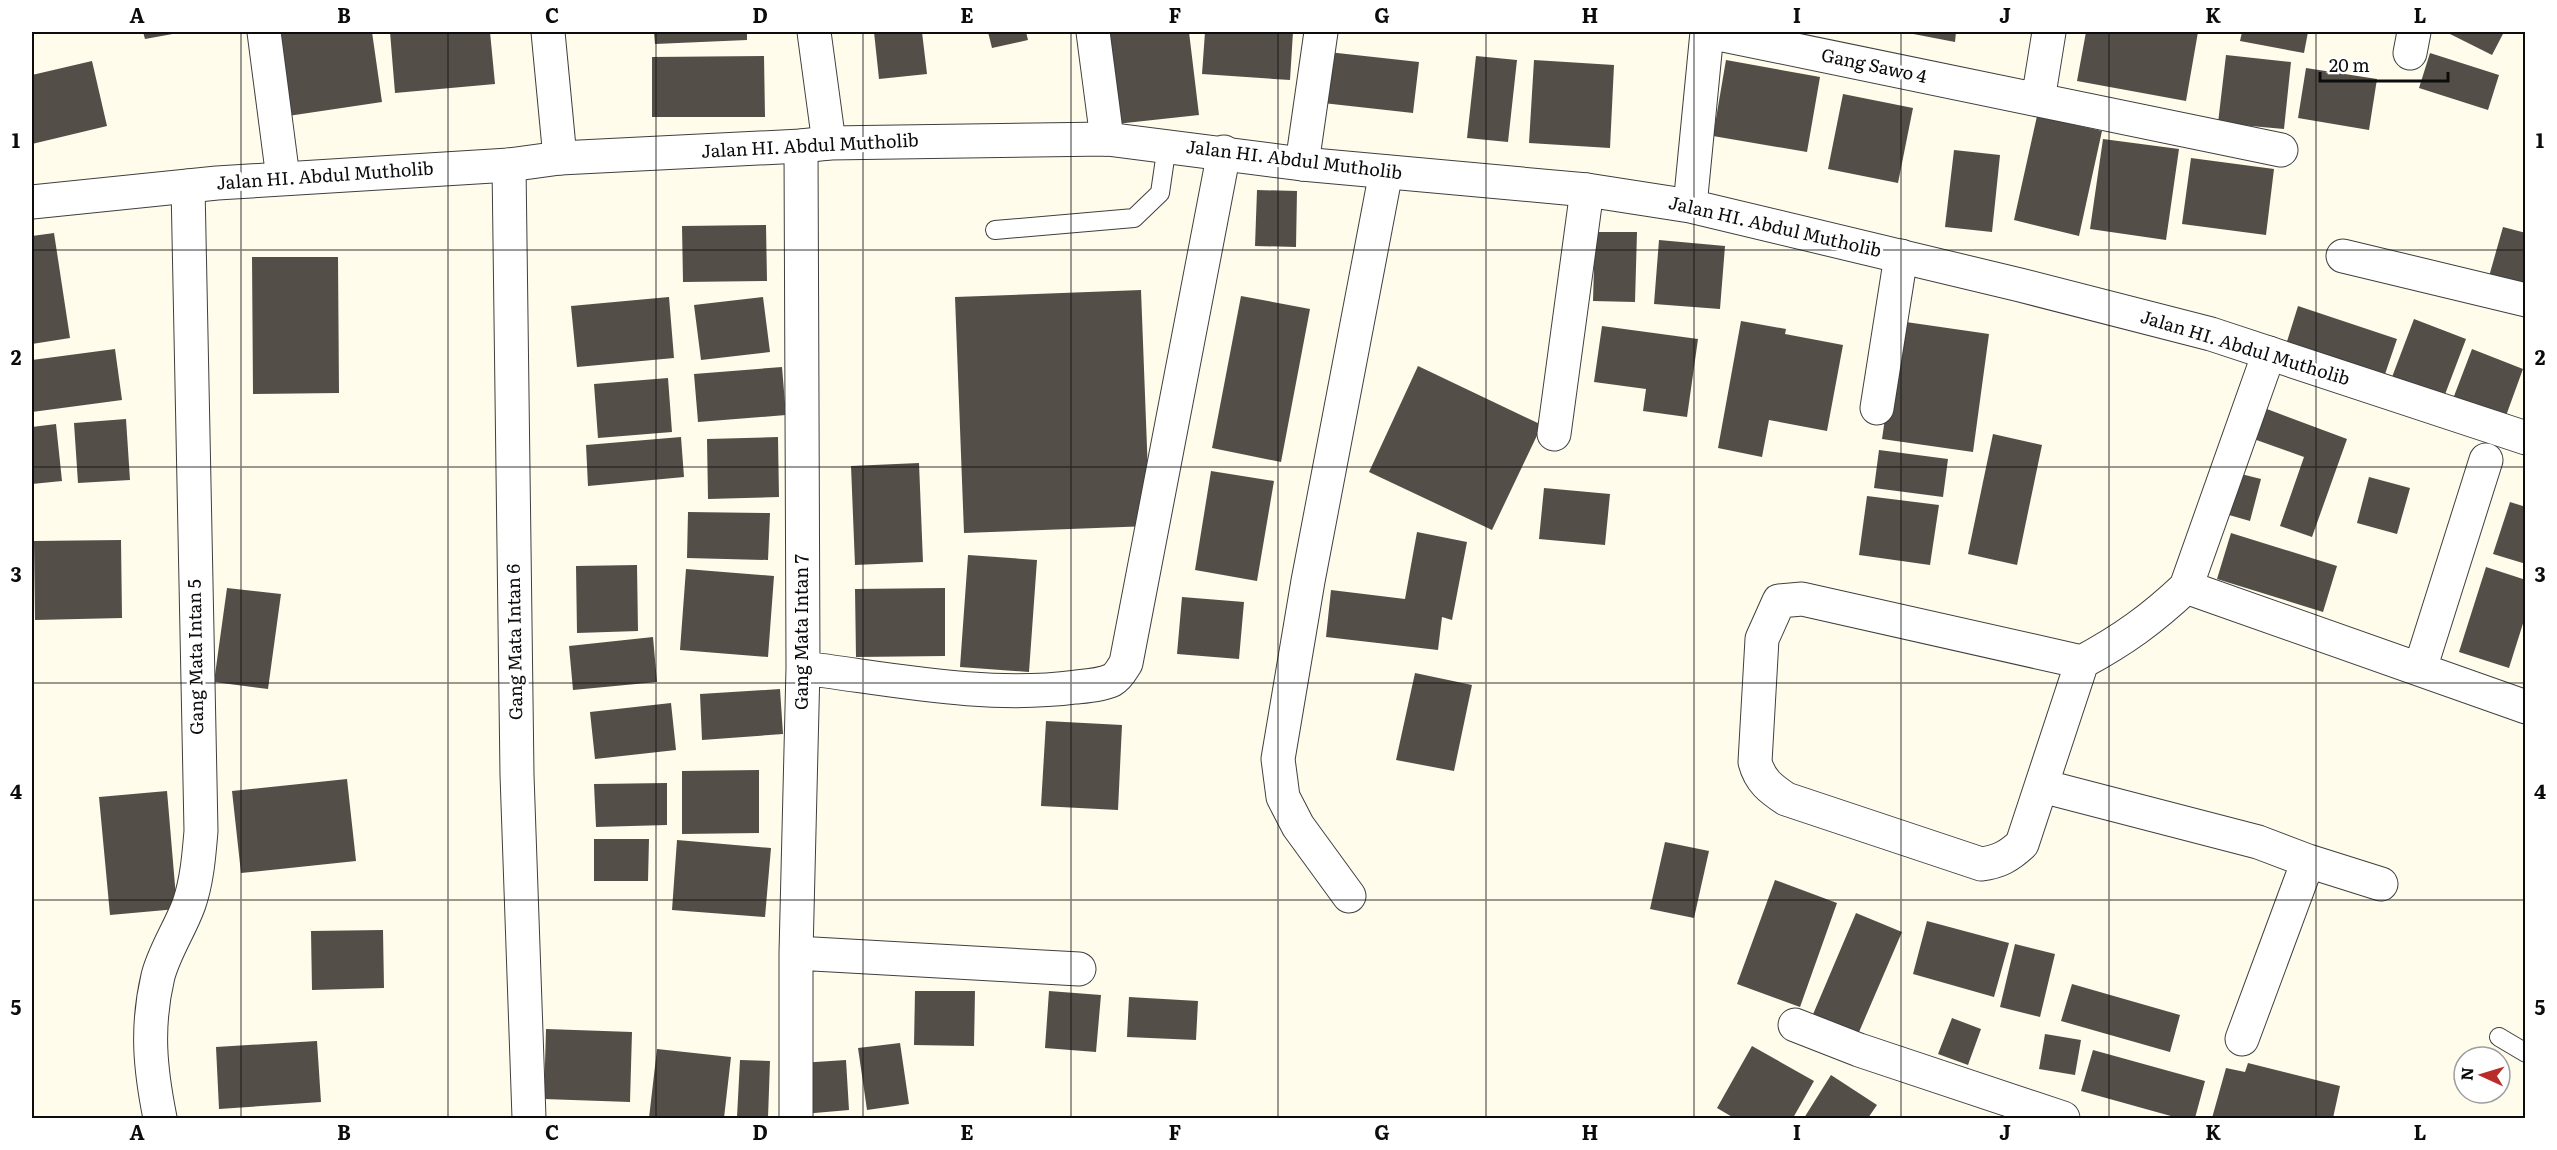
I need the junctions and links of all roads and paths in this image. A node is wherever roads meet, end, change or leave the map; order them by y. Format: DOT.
graph roads {
  1 [pos="264,32"];
  2 [pos="548,32"];
  3 [pos="814,32"];
  4 [pos="1093,32"];
  5 [pos="1321,32"];
  6 [pos="1708,32"];
  7 [pos="2049,32"];
  8 [pos="2038,100"];
  9 [pos="1107,139"];
  10 [pos="815,144"];
  11 [pos="1167,145"];
  12 [pos="2281,150"];
  13 [pos="1224,152"];
  14 [pos="560,158"];
  15 [pos="1302,164"];
  16 [pos="509,165"];
  17 [pos="1386,172"];
  18 [pos="284,178"];
  19 [pos="188,186"];
  20 [pos="1587,190"];
  21 [pos="32,202"];
  22 [pos="1690,206"];
  23 [pos="995,230"];
  24 [pos="1901,256"];
  25 [pos="2343,256"];
  26 [pos="2526,300"];
  27 [pos="2269,353"];
  28 [pos="1877,408"];
  29 [pos="1554,434"];
  30 [pos="2526,438"];
  31 [pos="2486,460"];
  32 [pos="2186,587"];
  33 [pos="2082,662"];
  34 [pos="802,668"];
  35 [pos="2420,669"];
  36 [pos="2526,707"];
  37 [pos="2042,786"];
  38 [pos="2308,861"];
  39 [pos="2381,884"];
  40 [pos="1349,897"];
  41 [pos="796,953"];
  42 [pos="1079,969"];
  43 [pos="1795,1025"];
  44 [pos="2499,1037"];
  45 [pos="2242,1039"];
  46 [pos="2526,1053"];
  47 [pos="160,1119"];
  48 [pos="529,1119"];
  49 [pos="796,1119"];
  50 [pos="2062,1119"];
  1 -- 18 [label="street"];
  2 -- 14 [label="street"];
  3 -- 10 [label="street, Gang Mata Intan 7"];
  4 -- 9 [label="street"];
  5 -- 15 [label="street"];
  6 -- 8 [label="street, Gang Sawo 4"];
  6 -- 22 [label="street"];
  7 -- 8 [label="street"];
  8 -- 12 [label="street, Gang Sawo 4"];
  9 -- 10 [label="street, Jalan HI. Abdul Mutholib"];
  9 -- 11 [label="street, Jalan HI. Abdul Mutholib"];
  10 -- 14 [label="street, Jalan HI. Abdul Mutholib"];
  10 -- 34 [label="street, Gang Mata Intan 7"];
  11 -- 13 [label="street, Jalan HI. Abdul Mutholib"];
  11 -- 23 [label="lane"];
  13 -- 15 [label="street, Jalan HI. Abdul Mutholib"];
  13 -- 34 [label="street"];
  14 -- 16 [label="street, Jalan HI. Abdul Mutholib"];
  15 -- 17 [label="street, Jalan HI. Abdul Mutholib"];
  16 -- 18 [label="street, Jalan HI. Abdul Mutholib"];
  16 -- 48 [label="street, Gang Mata Intan 6"];
  17 -- 20 [label="street, Jalan HI. Abdul Mutholib"];
  17 -- 40 [label="street"];
  18 -- 19 [label="street, Jalan HI. Abdul Mutholib"];
  19 -- 21 [label="street, Jalan HI. Abdul Mutholib"];
  19 -- 47 [label="street, Gang Mata Intan 5"];
  20 -- 22 [label="street, Jalan HI. Abdul Mutholib"];
  20 -- 29 [label="street"];
  22 -- 24 [label="street, Jalan HI. Abdul Mutholib"];
  24 -- 27 [label="street, Jalan HI. Abdul Mutholib"];
  24 -- 28 [label="street"];
  25 -- 26 [label="street"];
  27 -- 30 [label="street, Jalan HI. Abdul Mutholib"];
  27 -- 32 [label="street"];
  31 -- 35 [label="street"];
  32 -- 33 [label="street"];
  32 -- 35 [label="street"];
  33 -- 37 [label="street"];
  33 -- 37 [label="street"];
  34 -- 41 [label="street, Gang Mata Intan 7"];
  35 -- 36 [label="street"];
  37 -- 38 [label="street"];
  38 -- 39 [label="street"];
  38 -- 45 [label="street"];
  41 -- 42 [label="street"];
  41 -- 49 [label="street, Gang Mata Intan 7"];
  43 -- 50 [label="street"];
  44 -- 46 [label="lane"];
}
